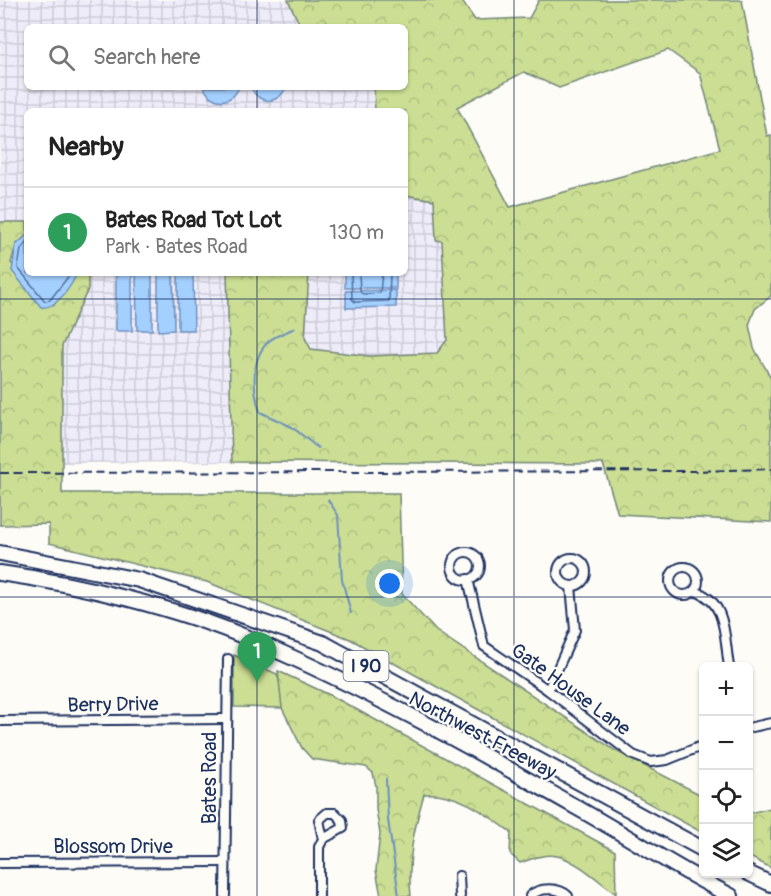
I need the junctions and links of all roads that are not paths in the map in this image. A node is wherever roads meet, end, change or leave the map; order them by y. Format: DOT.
graph roads {
  1 [pos="0,553"];
  2 [pos="0,573"];
  3 [pos="468,579"];
  4 [pos="571,586"];
  5 [pos="694,591"];
  6 [pos="228,659"];
  7 [pos="728,662"];
  8 [pos="548,690"];
  9 [pos="226,719"];
  10 [pos="0,721"];
  11 [pos="771,723"];
  12 [pos="753,727"];
  13 [pos="699,747"];
  14 [pos="323,839"];
  15 [pos="699,847"];
  16 [pos="225,862"];
  17 [pos="0,863"];
  18 [pos="753,875"];
  19 [pos="459,876"];
  20 [pos="691,876"];
  21 [pos="771,884"];
  22 [pos="225,896"];
  23 [pos="319,896"];
  24 [pos="460,896"];
  25 [pos="530,896"];
  26 [pos="568,896"];
  27 [pos="718,896"];
  28 [pos="731,896"];
  1 -- 15 [label="highway, Northwest Freeway / I 90"];
  2 -- 20 [label="highway, Northwest Freeway / I 90"];
  3 -- 8 [label="street, Gate House Lane"];
  4 -- 8 [label="street"];
  5 -- 7 [label="street"];
  6 -- 9 [label="street, Bates Road"];
  8 -- 13 [label="street, Gate House Lane"];
  9 -- 10 [label="street, Berry Drive"];
  9 -- 16 [label="street, Bates Road"];
  11 -- 12 [label="street"];
  14 -- 23 [label="street"];
  16 -- 17 [label="street, Blossom Drive"];
  16 -- 22 [label="street, Bates Road"];
  18 -- 21 [label="highway"];
  19 -- 24 [label="street"];
  20 -- 27 [label="highway"];
  20 -- 28 [label="highway, Northwest Freeway / I 90"];
  25 -- 26 [label="street"];
}
